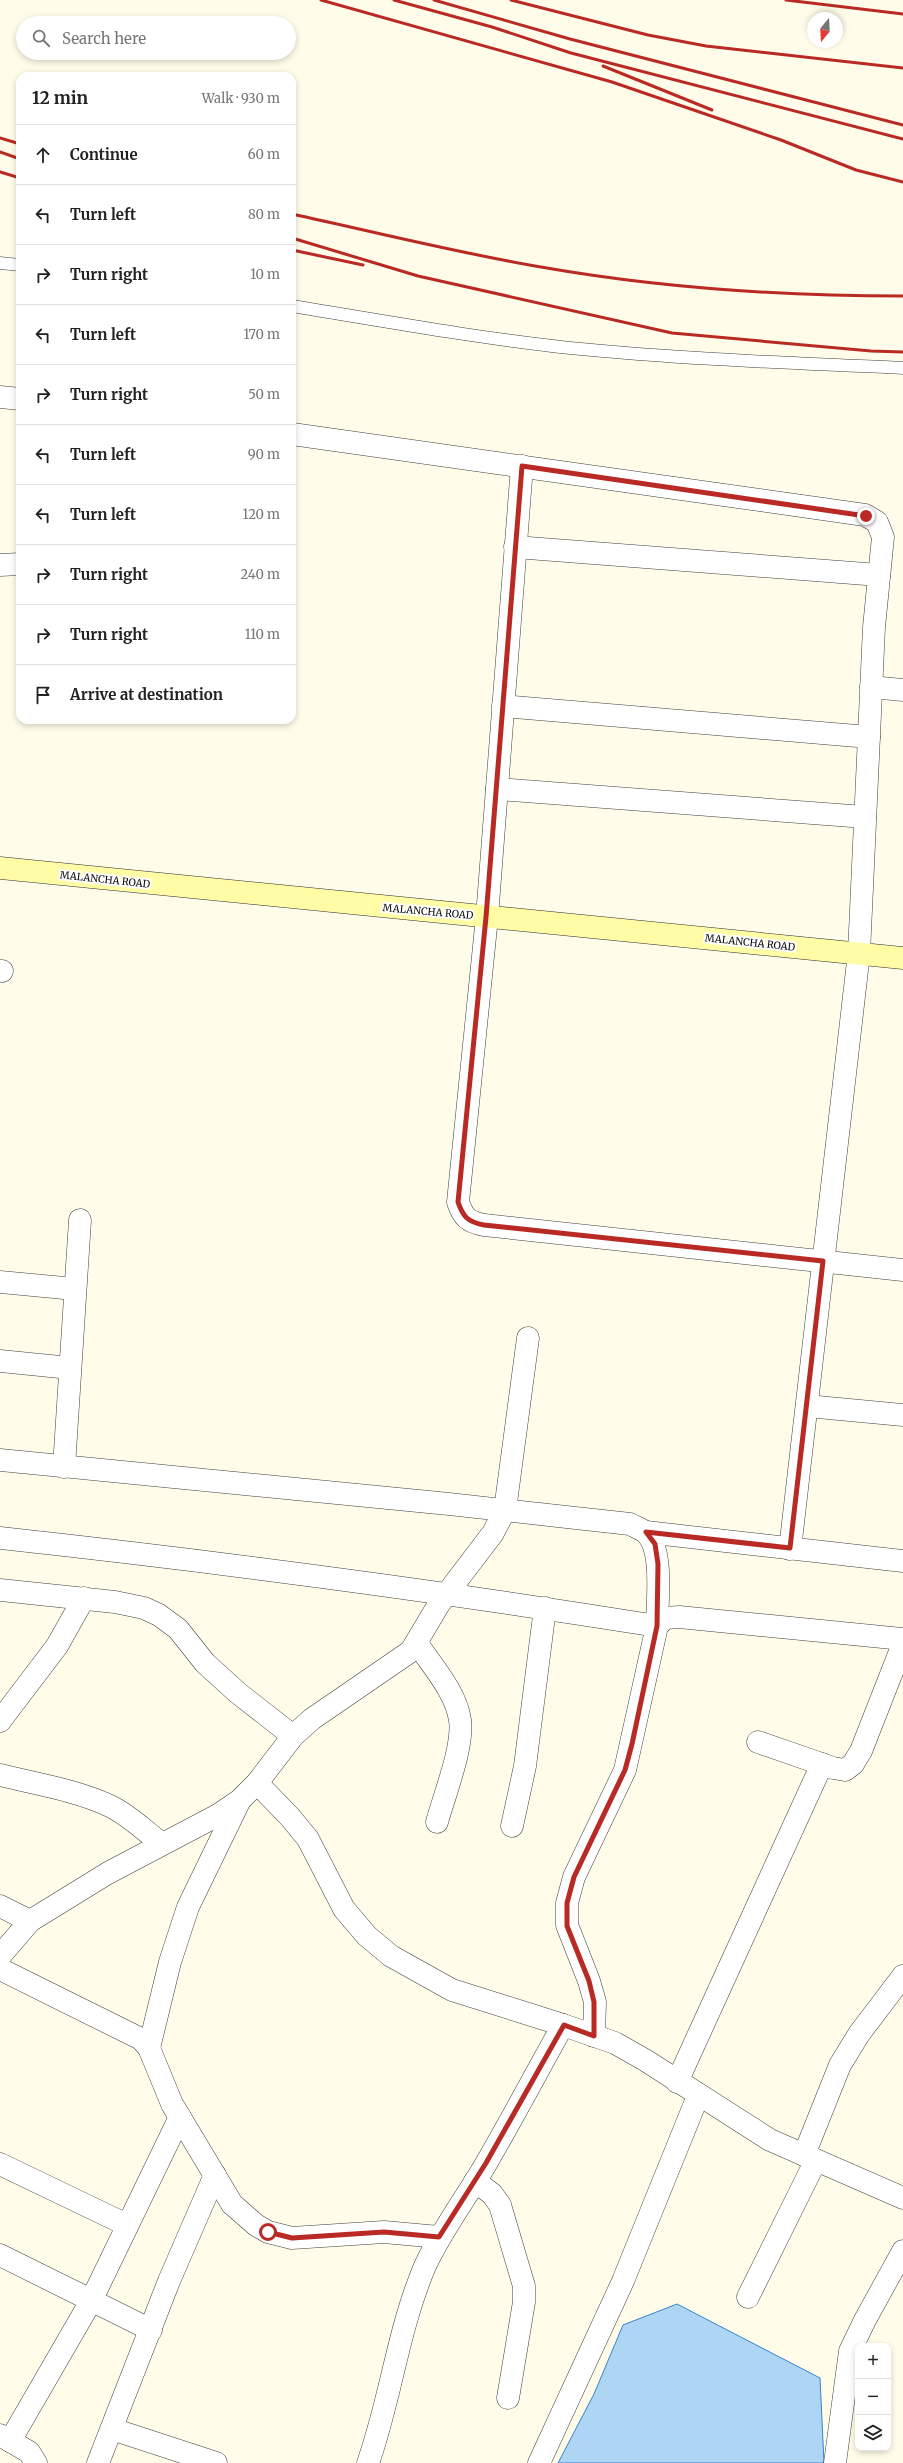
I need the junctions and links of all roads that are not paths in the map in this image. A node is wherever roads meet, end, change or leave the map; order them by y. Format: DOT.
graph roads {
  1 [pos="0,263"];
  2 [pos="16,265"];
  3 [pos="296,307"];
  4 [pos="903,368"];
  5 [pos="0,397"];
  6 [pos="16,399"];
  7 [pos="296,435"];
  8 [pos="522,466"];
  9 [pos="516,547"];
  10 [pos="16,564"];
  11 [pos="0,565"];
  12 [pos="879,575"];
  13 [pos="871,687"];
  14 [pos="903,690"];
  15 [pos="503,706"];
  16 [pos="869,737"];
  17 [pos="496,789"];
  18 [pos="865,817"];
  19 [pos="0,868"];
  20 [pos="486,917"];
  21 [pos="859,953"];
  22 [pos="903,958"];
  23 [pos="80,1220"];
  24 [pos="823,1261"];
  25 [pos="903,1270"];
  26 [pos="0,1282"];
  27 [pos="75,1289"];
  28 [pos="528,1338"];
  29 [pos="0,1361"];
  30 [pos="70,1368"];
  31 [pos="807,1406"];
  32 [pos="903,1415"];
  33 [pos="0,1460"];
  34 [pos="64,1467"];
  35 [pos="505,1510"];
  36 [pos="646,1532"];
  37 [pos="0,1538"];
  38 [pos="790,1548"];
  39 [pos="903,1561"];
  40 [pos="0,1590"];
  41 [pos="447,1593"];
  42 [pos="84,1598"];
  43 [pos="545,1608"];
  44 [pos="657,1626"];
  45 [pos="903,1639"];
  46 [pos="417,1643"];
  47 [pos="903,1644"];
  48 [pos="0,1721"];
  49 [pos="293,1736"];
  50 [pos="758,1742"];
  51 [pos="822,1764"];
  52 [pos="0,1775"];
  53 [pos="257,1783"];
  54 [pos="240,1800"];
  55 [pos="436,1822"];
  56 [pos="512,1826"];
  57 [pos="162,1844"];
  58 [pos="0,1906"];
  59 [pos="30,1920"];
  60 [pos="0,1956"];
  61 [pos="0,1969"];
  62 [pos="903,1976"];
  63 [pos="564,2025"];
  64 [pos="594,2036"];
  65 [pos="149,2048"];
  66 [pos="677,2082"];
  67 [pos="698,2096"];
  68 [pos="180,2117"];
  69 [pos="810,2158"];
  70 [pos="0,2164"];
  71 [pos="214,2175"];
  72 [pos="475,2181"];
  73 [pos="903,2198"];
  74 [pos="128,2224"];
  75 [pos="439,2237"];
  76 [pos="903,2251"];
  77 [pos="0,2255"];
  78 [pos="748,2297"];
  79 [pos="91,2301"];
  80 [pos="151,2330"];
  81 [pos="508,2398"];
  82 [pos="112,2429"];
  83 [pos="5,2438"];
  84 [pos="36,2463"];
  85 [pos="98,2463"];
  86 [pos="216,2463"];
  87 [pos="368,2463"];
  88 [pos="539,2463"];
  89 [pos="835,2463"];
  1 -- 2 [label="lane"];
  3 -- 4 [label="lane"];
  5 -- 6 [label="street"];
  7 -- 8 [label="street"];
  8 -- 9 [label="street"];
  8 -- 12 [label="street"];
  9 -- 12 [label="street"];
  9 -- 15 [label="street"];
  10 -- 11 [label="street"];
  12 -- 13 [label="street"];
  13 -- 14 [label="street"];
  13 -- 16 [label="street"];
  15 -- 16 [label="street"];
  15 -- 17 [label="street"];
  16 -- 18 [label="street"];
  17 -- 18 [label="street"];
  17 -- 20 [label="street"];
  18 -- 21 [label="street"];
  19 -- 20 [label="main road, MALANCHA ROAD"];
  20 -- 21 [label="main road, MALANCHA ROAD"];
  20 -- 24 [label="street"];
  21 -- 22 [label="main road, MALANCHA ROAD"];
  21 -- 24 [label="street"];
  23 -- 27 [label="street"];
  24 -- 25 [label="street"];
  24 -- 31 [label="street"];
  26 -- 27 [label="street"];
  27 -- 30 [label="street"];
  28 -- 35 [label="street"];
  29 -- 30 [label="street"];
  30 -- 34 [label="street"];
  31 -- 32 [label="street"];
  31 -- 38 [label="street"];
  33 -- 34 [label="street"];
  34 -- 35 [label="street"];
  35 -- 36 [label="street"];
  35 -- 41 [label="street"];
  36 -- 38 [label="street"];
  36 -- 44 [label="street"];
  37 -- 41 [label="street"];
  38 -- 39 [label="street"];
  40 -- 42 [label="street"];
  41 -- 43 [label="street"];
  41 -- 46 [label="street"];
  42 -- 48 [label="street"];
  42 -- 49 [label="street"];
  43 -- 44 [label="street"];
  43 -- 56 [label="street"];
  44 -- 45 [label="street"];
  44 -- 64 [label="street"];
  46 -- 49 [label="street"];
  46 -- 55 [label="street"];
  47 -- 51 [label="street"];
  49 -- 53 [label="street"];
  50 -- 51 [label="street"];
  51 -- 66 [label="street"];
  52 -- 57 [label="street"];
  53 -- 54 [label="street"];
  53 -- 63 [label="street"];
  54 -- 57 [label="street"];
  54 -- 65 [label="street"];
  57 -- 59 [label="street"];
  58 -- 59 [label="street"];
  59 -- 60 [label="street"];
  61 -- 65 [label="street"];
  62 -- 69 [label="street"];
  63 -- 64 [label="street"];
  63 -- 72 [label="street"];
  64 -- 66 [label="street"];
  65 -- 68 [label="street"];
  66 -- 67 [label="street"];
  67 -- 69 [label="street"];
  67 -- 88 [label="street"];
  68 -- 71 [label="street"];
  68 -- 74 [label="street"];
  69 -- 73 [label="street"];
  69 -- 78 [label="street"];
  70 -- 74 [label="street"];
  71 -- 75 [label="street"];
  71 -- 80 [label="street"];
  72 -- 75 [label="street"];
  72 -- 81 [label="street"];
  74 -- 79 [label="street"];
  75 -- 87 [label="street"];
  76 -- 89 [label="street"];
  77 -- 79 [label="street"];
  79 -- 80 [label="street"];
  79 -- 83 [label="street"];
  80 -- 82 [label="street"];
  82 -- 85 [label="street"];
  82 -- 86 [label="street"];
  83 -- 84 [label="street"];
}
